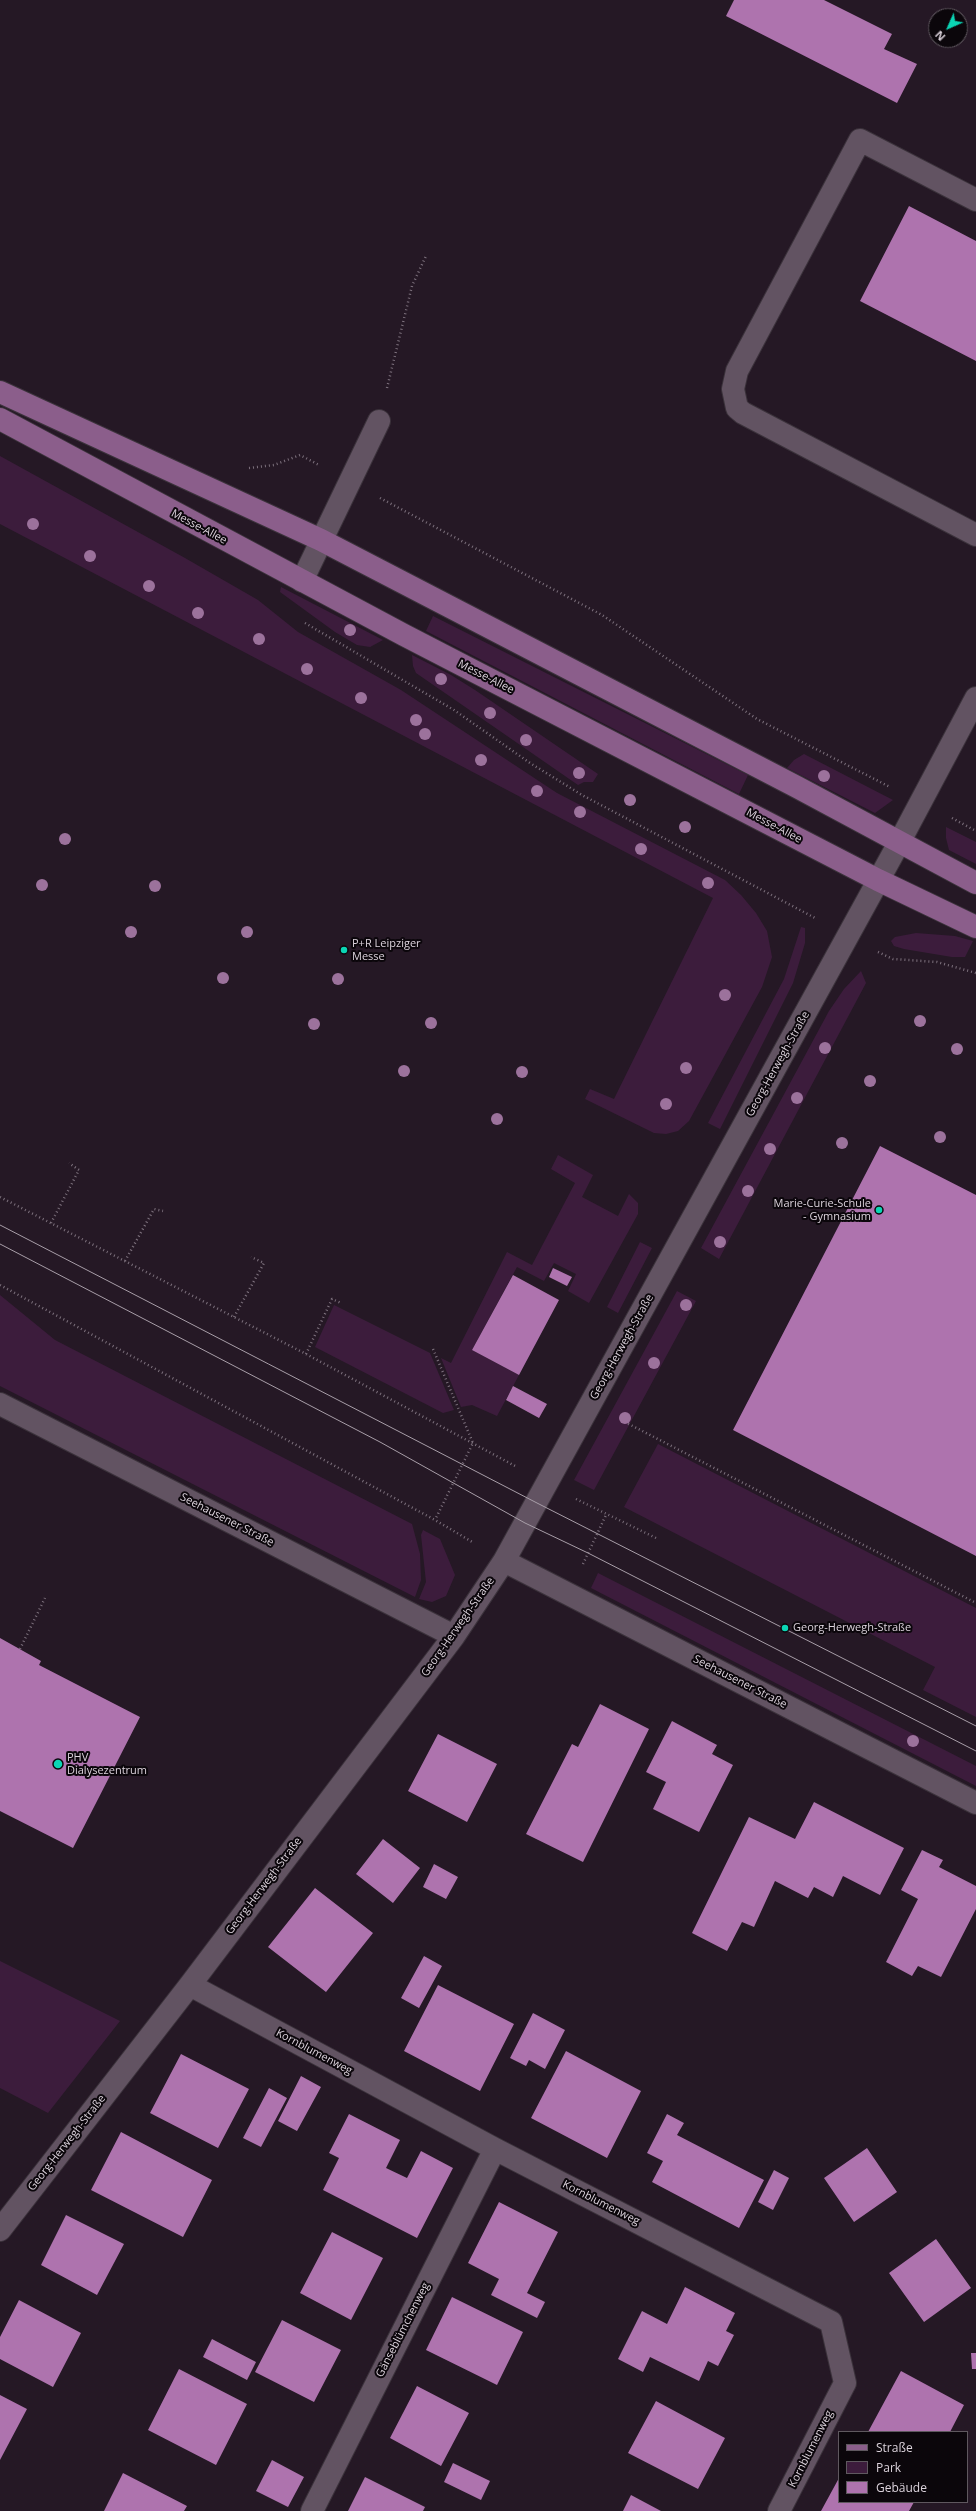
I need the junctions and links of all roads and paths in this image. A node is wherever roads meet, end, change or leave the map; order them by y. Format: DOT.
graph roads {
  1 [pos="976,200"];
  2 [pos="426,256"];
  3 [pos="0,392"];
  4 [pos="0,419"];
  5 [pos="379,421"];
  6 [pos="247,468"];
  7 [pos="350,481"];
  8 [pos="976,535"];
  9 [pos="321,540"];
  10 [pos="302,581"];
  11 [pos="301,620"];
  12 [pos="976,698"];
  13 [pos="920,802"];
  14 [pos="976,831"];
  15 [pos="900,841"];
  16 [pos="878,880"];
  17 [pos="976,883"];
  18 [pos="781,900"];
  19 [pos="976,927"];
  20 [pos="874,951"];
  21 [pos="976,973"];
  22 [pos="69,1163"];
  23 [pos="0,1197"];
  24 [pos="163,1211"];
  25 [pos="51,1223"];
  26 [pos="251,1257"];
  27 [pos="125,1261"];
  28 [pos="0,1285"];
  29 [pos="341,1303"];
  30 [pos="234,1317"];
  31 [pos="433,1350"];
  32 [pos="306,1354"];
  33 [pos="0,1404"];
  34 [pos="591,1404"];
  35 [pos="473,1443"];
  36 [pos="547,1483"];
  37 [pos="606,1515"];
  38 [pos="435,1520"];
  39 [pos="656,1538"];
  40 [pos="504,1561"];
  41 [pos="568,1593"];
  42 [pos="45,1598"];
  43 [pos="976,1603"];
  44 [pos="454,1636"];
  45 [pos="20,1649"];
  46 [pos="976,1803"];
  47 [pos="190,1985"];
  48 [pos="495,2149"];
  49 [pos="0,2230"];
  50 [pos="312,2511"];
  51 [pos="779,2511"];
  1 -- 8 [label="street"];
  2 -- 5 [label="path"];
  3 -- 9 [label="main road"];
  4 -- 10 [label="main road, Messe-Allee"];
  5 -- 7 [label="street"];
  6 -- 7 [label="path"];
  7 -- 9 [label="street"];
  7 -- 13 [label="path"];
  9 -- 10 [label="street"];
  9 -- 15 [label="main road"];
  10 -- 16 [label="main road, Messe-Allee"];
  11 -- 18 [label="path"];
  12 -- 13 [label="street, Georg-Herwegh-Straße"];
  13 -- 14 [label="path"];
  13 -- 15 [label="street, Georg-Herwegh-Straße"];
  15 -- 16 [label="street, Georg-Herwegh-Straße"];
  15 -- 17 [label="main road"];
  16 -- 19 [label="main road, Messe-Allee"];
  16 -- 34 [label="street, Georg-Herwegh-Straße"];
  20 -- 21 [label="path"];
  22 -- 25 [label="path"];
  23 -- 25 [label="path"];
  24 -- 27 [label="path"];
  25 -- 27 [label="path"];
  26 -- 30 [label="path"];
  27 -- 30 [label="path"];
  28 -- 38 [label="path"];
  29 -- 32 [label="path"];
  30 -- 32 [label="path"];
  31 -- 35 [label="path"];
  32 -- 35 [label="path"];
  33 -- 44 [label="street, Seehausener Straße"];
  34 -- 36 [label="street, Georg-Herwegh-Straße"];
  34 -- 43 [label="path"];
  35 -- 36 [label="path"];
  35 -- 38 [label="path"];
  36 -- 37 [label="path"];
  36 -- 40 [label="street, Georg-Herwegh-Straße"];
  37 -- 39 [label="path"];
  37 -- 41 [label="path"];
  38 -- 40 [label="path"];
  40 -- 41 [label="street, Seehausener Straße"];
  40 -- 44 [label="street, Georg-Herwegh-Straße"];
  41 -- 46 [label="street, Seehausener Straße"];
  42 -- 45 [label="path"];
  44 -- 47 [label="street, Georg-Herwegh-Straße"];
  47 -- 48 [label="street, Kornblumenweg"];
  47 -- 49 [label="street, Georg-Herwegh-Straße"];
  48 -- 50 [label="street, Gänseblümchenweg"];
  48 -- 51 [label="street, Kornblumenweg"];
}
